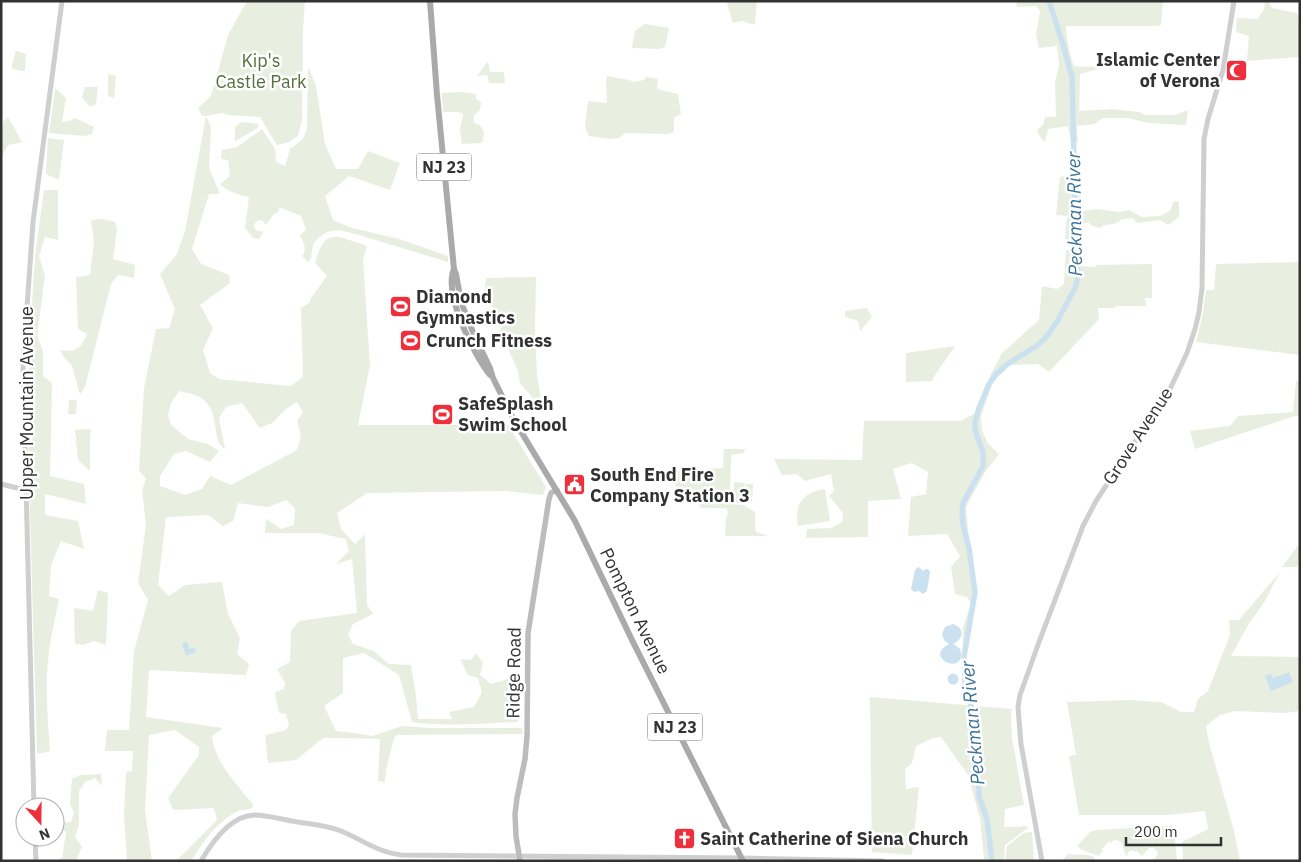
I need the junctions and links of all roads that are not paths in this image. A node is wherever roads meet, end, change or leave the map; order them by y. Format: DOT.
graph roads {
  1 [pos="62,1"];
  2 [pos="430,1"];
  3 [pos="1234,1"];
  4 [pos="1,484"];
  5 [pos="25,490"];
  6 [pos="556,490"];
  7 [pos="34,797"];
  8 [pos="35,847"];
  9 [pos="520,859"];
  10 [pos="742,860"];
  11 [pos="36,861"];
  12 [pos="201,861"];
  13 [pos="883,861"];
  14 [pos="1042,861"];
  1 -- 5 [label="street, Upper Mountain Avenue"];
  2 -- 6 [label="main road, Pompton Avenue / NJ 23"];
  3 -- 14 [label="street, Grove Avenue"];
  4 -- 5 [label="street"];
  5 -- 7 [label="street, Upper Mountain Avenue"];
  6 -- 9 [label="main road, Ridge Road"];
  6 -- 10 [label="main road, Pompton Avenue / NJ 23"];
  8 -- 11 [label="street"];
  9 -- 10 [label="street"];
  9 -- 12 [label="street"];
  10 -- 13 [label="street"];
}
